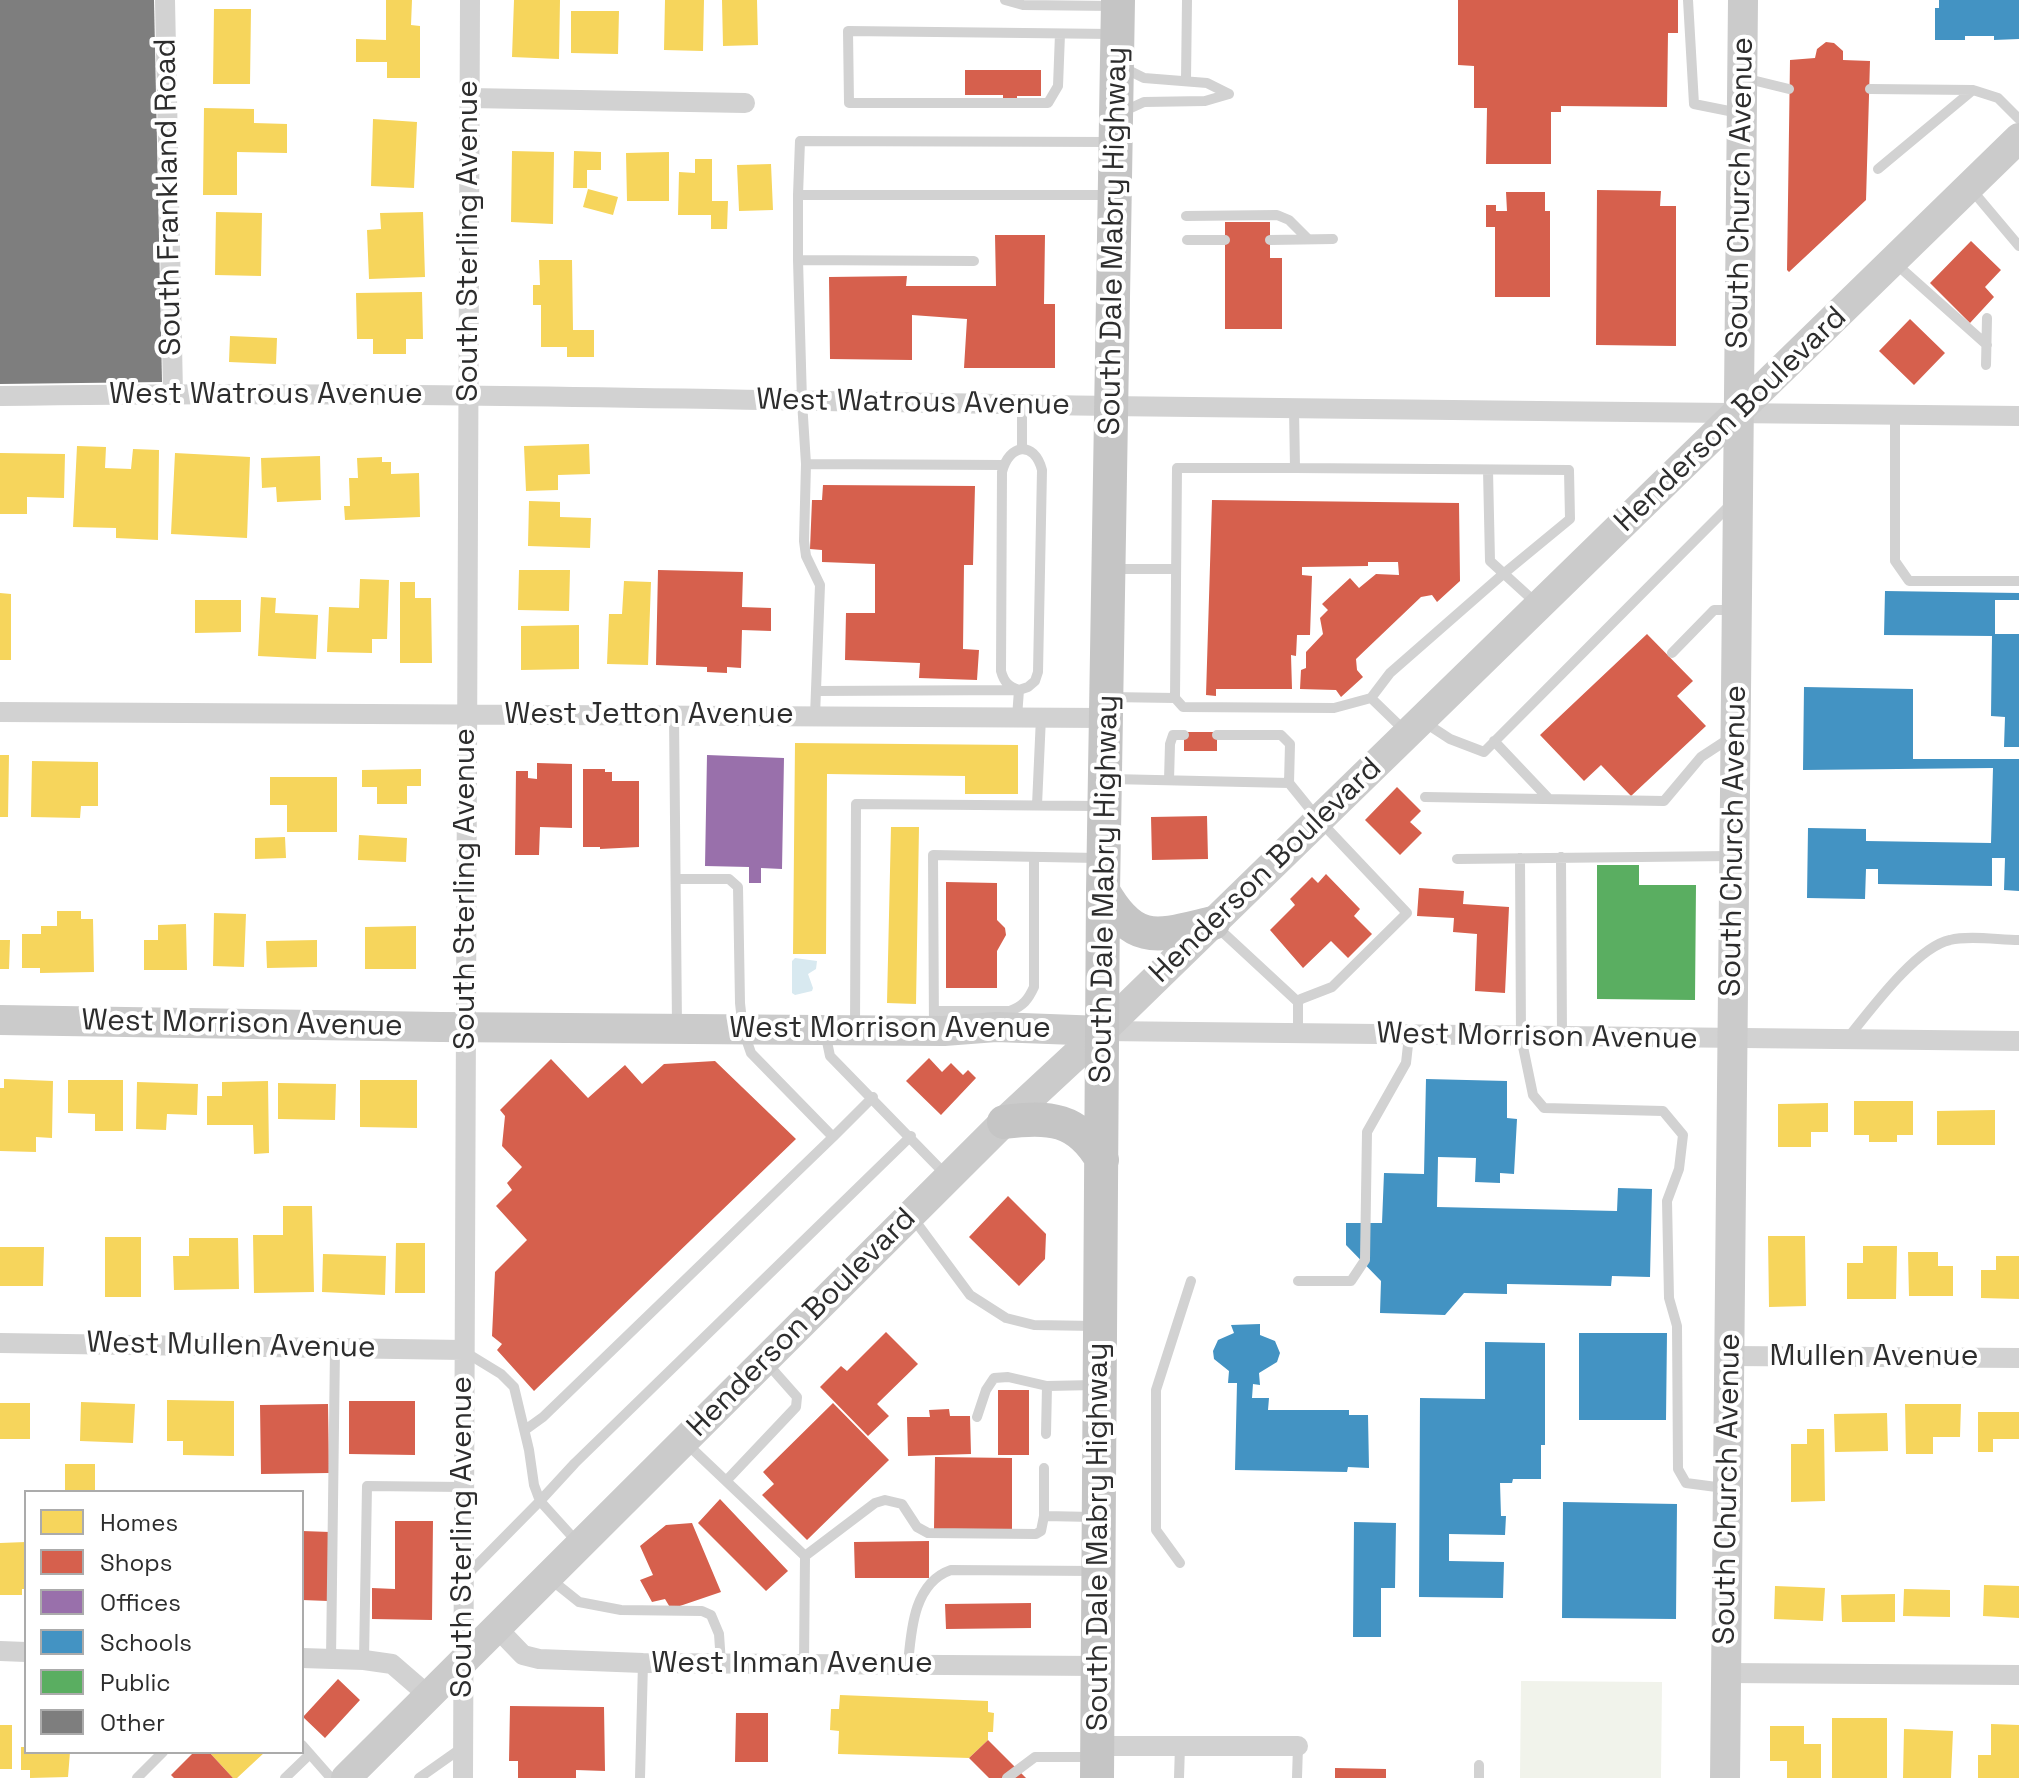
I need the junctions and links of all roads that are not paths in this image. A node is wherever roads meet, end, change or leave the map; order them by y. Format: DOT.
graph roads {
  1 [pos="165,0"];
  2 [pos="470,0"];
  3 [pos="1005,0"];
  4 [pos="1187,0"];
  5 [pos="1688,0"];
  6 [pos="1743,0"];
  7 [pos="1118,26"];
  8 [pos="1060,34"];
  9 [pos="1742,78"];
  10 [pos="1186,80"];
  11 [pos="1789,89"];
  12 [pos="1870,89"];
  13 [pos="1973,90"];
  14 [pos="470,98"];
  15 [pos="745,103"];
  16 [pos="1742,114"];
  17 [pos="2019,119"];
  18 [pos="1116,129"];
  19 [pos="2019,138"];
  20 [pos="1878,169"];
  21 [pos="1969,187"];
  22 [pos="798,195"];
  23 [pos="1115,195"];
  24 [pos="1186,216"];
  25 [pos="1308,239"];
  26 [pos="1333,239"];
  27 [pos="1187,240"];
  28 [pos="1225,240"];
  29 [pos="1270,240"];
  30 [pos="2019,246"];
  31 [pos="798,260"];
  32 [pos="974,261"];
  33 [pos="1894,262"];
  34 [pos="1987,318"];
  35 [pos="1987,345"];
  36 [pos="1986,365"];
  37 [pos="173,393"];
  38 [pos="468,394"];
  39 [pos="0,396"];
  40 [pos="802,401"];
  41 [pos="1022,404"];
  42 [pos="1111,406"];
  43 [pos="1294,408"];
  44 [pos="1739,413"];
  45 [pos="1895,414"];
  46 [pos="2019,416"];
  47 [pos="1022,449"];
  48 [pos="806,464"];
  49 [pos="1004,465"];
  50 [pos="1295,468"];
  51 [pos="1488,470"];
  52 [pos="1737,498"];
  53 [pos="1109,569"];
  54 [pos="1176,569"];
  55 [pos="1502,575"];
  56 [pos="2019,581"];
  57 [pos="1540,606"];
  58 [pos="1736,610"];
  59 [pos="1672,653"];
  60 [pos="1019,690"];
  61 [pos="816,691"];
  62 [pos="1175,698"];
  63 [pos="1371,698"];
  64 [pos="1106,708"];
  65 [pos="0,712"];
  66 [pos="466,715"];
  67 [pos="674,716"];
  68 [pos="815,716"];
  69 [pos="1017,717"];
  70 [pos="1041,717"];
  71 [pos="1414,727"];
  72 [pos="1184,735"];
  73 [pos="1217,735"];
  74 [pos="1735,735"];
  75 [pos="1494,741"];
  76 [pos="1169,780"];
  77 [pos="1289,783"];
  78 [pos="1105,792"];
  79 [pos="1425,797"];
  80 [pos="1549,799"];
  81 [pos="1037,805"];
  82 [pos="1319,820"];
  83 [pos="1733,856"];
  84 [pos="1561,857"];
  85 [pos="1034,858"];
  86 [pos="1520,858"];
  87 [pos="1457,859"];
  88 [pos="1104,875"];
  89 [pos="676,879"];
  90 [pos="1213,923"];
  91 [pos="2019,940"];
  92 [pos="1298,1002"];
  93 [pos="0,1020"];
  94 [pos="934,1021"];
  95 [pos="465,1027"];
  96 [pos="677,1029"];
  97 [pos="743,1030"];
  98 [pos="825,1030"];
  99 [pos="855,1030"];
  100 [pos="1102,1031"];
  101 [pos="1298,1035"];
  102 [pos="1409,1036"];
  103 [pos="1521,1037"];
  104 [pos="1562,1037"];
  105 [pos="1731,1039"];
  106 [pos="1846,1040"];
  107 [pos="2019,1041"];
  108 [pos="873,1097"];
  109 [pos="1004,1122"];
  110 [pos="911,1136"];
  111 [pos="833,1137"];
  112 [pos="1102,1160"];
  113 [pos="949,1177"];
  114 [pos="911,1215"];
  115 [pos="1191,1281"];
  116 [pos="1298,1281"];
  117 [pos="1101,1326"];
  118 [pos="0,1343"];
  119 [pos="335,1348"];
  120 [pos="463,1350"];
  121 [pos="1729,1356"];
  122 [pos="2019,1358"];
  123 [pos="764,1361"];
  124 [pos="1101,1385"];
  125 [pos="1047,1386"];
  126 [pos="977,1417"];
  127 [pos="525,1430"];
  128 [pos="1046,1434"];
  129 [pos="684,1441"];
  130 [pos="1044,1468"];
  131 [pos="726,1481"];
  132 [pos="463,1487"];
  133 [pos="1730,1488"];
  134 [pos="540,1501"];
  135 [pos="1044,1516"];
  136 [pos="1100,1517"];
  137 [pos="579,1545"];
  138 [pos="805,1556"];
  139 [pos="1180,1563"];
  140 [pos="1100,1571"];
  141 [pos="547,1577"];
  142 [pos="463,1578"];
  143 [pos="497,1628"];
  144 [pos="0,1651"];
  145 [pos="24,1652"];
  146 [pos="304,1658"];
  147 [pos="331,1659"];
  148 [pos="364,1660"];
  149 [pos="463,1662"];
  150 [pos="643,1663"];
  151 [pos="721,1663"];
  152 [pos="804,1664"];
  153 [pos="908,1665"];
  154 [pos="1098,1666"];
  155 [pos="1726,1673"];
  156 [pos="2019,1675"];
  157 [pos="429,1696"];
  158 [pos="1180,1746"];
  159 [pos="1298,1746"];
  160 [pos="304,1747"];
  161 [pos="463,1747"];
  162 [pos="161,1754"];
  163 [pos="310,1754"];
  164 [pos="1097,1760"];
  165 [pos="1479,1765"];
  166 [pos="137,1778"];
  167 [pos="285,1778"];
  168 [pos="331,1778"];
  169 [pos="346,1778"];
  170 [pos="419,1778"];
  171 [pos="463,1778"];
  172 [pos="640,1778"];
  173 [pos="1007,1778"];
  174 [pos="1179,1778"];
  175 [pos="1297,1778"];
  176 [pos="1479,1778"];
  177 [pos="1725,1778"];
  1 -- 37 [label="street, South Frankland Road"];
  2 -- 14 [label="street, South Sterling Avenue"];
  3 -- 7 [label="lane"];
  4 -- 10 [label="lane"];
  5 -- 16 [label="lane"];
  6 -- 9 [label="street, South Church Avenue"];
  7 -- 8 [label="lane"];
  7 -- 10 [label="lane"];
  7 -- 18 [label="main road, South Dale Mabry Highway"];
  8 -- 8 [label="lane"];
  9 -- 11 [label="lane"];
  9 -- 16 [label="street, South Church Avenue"];
  10 -- 18 [label="lane"];
  12 -- 13 [label="lane"];
  13 -- 17 [label="lane"];
  13 -- 20 [label="lane"];
  14 -- 15 [label="street"];
  14 -- 38 [label="street, South Sterling Avenue"];
  16 -- 44 [label="street, South Church Avenue"];
  18 -- 22 [label="lane"];
  18 -- 23 [label="main road, South Dale Mabry Highway"];
  19 -- 21 [label="street, Henderson Boulevard"];
  21 -- 30 [label="lane"];
  21 -- 33 [label="street, Henderson Boulevard"];
  22 -- 23 [label="lane"];
  22 -- 31 [label="lane"];
  23 -- 42 [label="main road, South Dale Mabry Highway"];
  24 -- 25 [label="lane"];
  25 -- 26 [label="lane"];
  25 -- 29 [label="lane"];
  27 -- 28 [label="lane"];
  31 -- 32 [label="lane"];
  31 -- 40 [label="lane"];
  33 -- 35 [label="lane"];
  33 -- 44 [label="street, Henderson Boulevard"];
  34 -- 35 [label="lane"];
  35 -- 36 [label="lane"];
  37 -- 38 [label="street, West Watrous Avenue"];
  37 -- 39 [label="street, West Watrous Avenue"];
  38 -- 40 [label="street, West Watrous Avenue"];
  38 -- 66 [label="street, South Sterling Avenue"];
  40 -- 41 [label="street, West Watrous Avenue"];
  40 -- 48 [label="lane"];
  41 -- 42 [label="street, West Watrous Avenue"];
  41 -- 47 [label="lane"];
  42 -- 43 [label="street, West Watrous Avenue"];
  42 -- 53 [label="main road, South Dale Mabry Highway"];
  43 -- 44 [label="street, West Watrous Avenue"];
  43 -- 50 [label="lane"];
  44 -- 45 [label="street, West Watrous Avenue"];
  44 -- 52 [label="street, South Church Avenue"];
  44 -- 57 [label="street, Henderson Boulevard"];
  45 -- 46 [label="street, West Watrous Avenue"];
  45 -- 56 [label="lane"];
  47 -- 49 [label="lane"];
  47 -- 60 [label="lane"];
  48 -- 49 [label="lane"];
  48 -- 61 [label="lane"];
  49 -- 60 [label="lane"];
  50 -- 51 [label="lane"];
  50 -- 54 [label="lane"];
  51 -- 55 [label="lane"];
  51 -- 55 [label="lane"];
  52 -- 58 [label="street, South Church Avenue"];
  52 -- 75 [label="lane"];
  53 -- 54 [label="lane"];
  53 -- 64 [label="main road, South Dale Mabry Highway"];
  54 -- 62 [label="lane"];
  55 -- 57 [label="lane"];
  55 -- 63 [label="lane"];
  57 -- 71 [label="street, Henderson Boulevard"];
  58 -- 59 [label="lane"];
  58 -- 74 [label="street, South Church Avenue"];
  60 -- 61 [label="lane"];
  60 -- 69 [label="lane"];
  61 -- 68 [label="lane"];
  62 -- 63 [label="lane"];
  62 -- 64 [label="lane"];
  63 -- 71 [label="lane"];
  64 -- 70 [label="street, West Jetton Avenue"];
  64 -- 78 [label="main road, South Dale Mabry Highway"];
  65 -- 66 [label="street, West Jetton Avenue"];
  66 -- 67 [label="street, West Jetton Avenue"];
  66 -- 95 [label="street, South Sterling Avenue"];
  67 -- 68 [label="street, West Jetton Avenue"];
  67 -- 89 [label="lane"];
  68 -- 69 [label="street, West Jetton Avenue"];
  69 -- 70 [label="street, West Jetton Avenue"];
  70 -- 81 [label="lane"];
  71 -- 75 [label="lane"];
  71 -- 82 [label="street, Henderson Boulevard"];
  72 -- 76 [label="lane"];
  73 -- 77 [label="lane"];
  74 -- 80 [label="lane"];
  74 -- 83 [label="street, South Church Avenue"];
  75 -- 80 [label="lane"];
  76 -- 77 [label="lane"];
  76 -- 78 [label="lane"];
  77 -- 82 [label="lane"];
  78 -- 81 [label="lane"];
  78 -- 88 [label="main road, South Dale Mabry Highway"];
  79 -- 80 [label="lane"];
  81 -- 99 [label="lane"];
  82 -- 90 [label="street, Henderson Boulevard"];
  82 -- 92 [label="lane"];
  83 -- 84 [label="lane"];
  83 -- 105 [label="street, South Church Avenue"];
  84 -- 86 [label="lane"];
  84 -- 104 [label="lane"];
  85 -- 88 [label="lane"];
  85 -- 94 [label="lane"];
  85 -- 94 [label="lane"];
  86 -- 87 [label="lane"];
  86 -- 103 [label="lane"];
  88 -- 90 [label="main road"];
  88 -- 100 [label="main road, South Dale Mabry Highway"];
  89 -- 96 [label="lane"];
  89 -- 97 [label="lane"];
  90 -- 92 [label="lane"];
  90 -- 100 [label="street, Henderson Boulevard"];
  91 -- 106 [label="lane"];
  92 -- 101 [label="lane"];
  93 -- 95 [label="street, West Morrison Avenue"];
  94 -- 99 [label="street, West Morrison Avenue"];
  94 -- 100 [label="street, West Morrison Avenue"];
  95 -- 96 [label="street, West Morrison Avenue"];
  95 -- 120 [label="street, South Sterling Avenue"];
  96 -- 97 [label="street, West Morrison Avenue"];
  97 -- 98 [label="street, West Morrison Avenue"];
  97 -- 111 [label="lane"];
  98 -- 99 [label="street, West Morrison Avenue"];
  98 -- 108 [label="lane"];
  100 -- 101 [label="street, West Morrison Avenue"];
  100 -- 109 [label="street, Henderson Boulevard"];
  100 -- 112 [label="main road, South Dale Mabry Highway"];
  101 -- 102 [label="street, West Morrison Avenue"];
  102 -- 103 [label="street, West Morrison Avenue"];
  102 -- 116 [label="lane"];
  103 -- 104 [label="street, West Morrison Avenue"];
  103 -- 133 [label="lane"];
  104 -- 105 [label="street, West Morrison Avenue"];
  105 -- 106 [label="street, West Morrison Avenue"];
  105 -- 121 [label="street, South Church Avenue"];
  106 -- 107 [label="street, West Morrison Avenue"];
  108 -- 110 [label="lane"];
  108 -- 111 [label="lane"];
  109 -- 112 [label="main road"];
  109 -- 113 [label="street, Henderson Boulevard"];
  110 -- 113 [label="lane"];
  110 -- 134 [label="lane"];
  111 -- 127 [label="lane"];
  112 -- 117 [label="main road, South Dale Mabry Highway"];
  113 -- 114 [label="street, Henderson Boulevard"];
  114 -- 117 [label="lane"];
  114 -- 123 [label="street, Henderson Boulevard"];
  115 -- 139 [label="lane"];
  117 -- 124 [label="main road, South Dale Mabry Highway"];
  118 -- 119 [label="street, West Mullen Avenue"];
  119 -- 120 [label="street, West Mullen Avenue"];
  119 -- 147 [label="lane"];
  120 -- 127 [label="lane"];
  120 -- 132 [label="street, South Sterling Avenue"];
  121 -- 122 [label="street, Mullen Avenue"];
  121 -- 133 [label="street, South Church Avenue"];
  123 -- 129 [label="street, Henderson Boulevard"];
  123 -- 131 [label="lane"];
  124 -- 125 [label="lane"];
  124 -- 136 [label="main road, South Dale Mabry Highway"];
  125 -- 126 [label="lane"];
  125 -- 128 [label="lane"];
  127 -- 134 [label="lane"];
  129 -- 131 [label="lane"];
  129 -- 137 [label="street, Henderson Boulevard"];
  130 -- 135 [label="lane"];
  131 -- 138 [label="lane"];
  132 -- 142 [label="street, South Sterling Avenue"];
  132 -- 148 [label="lane"];
  133 -- 155 [label="street, South Church Avenue"];
  134 -- 137 [label="lane"];
  134 -- 142 [label="lane"];
  135 -- 136 [label="lane"];
  135 -- 138 [label="lane"];
  136 -- 140 [label="main road, South Dale Mabry Highway"];
  137 -- 141 [label="street, Henderson Boulevard"];
  138 -- 152 [label="lane"];
  140 -- 153 [label="lane"];
  140 -- 154 [label="main road, South Dale Mabry Highway"];
  141 -- 143 [label="street, Henderson Boulevard"];
  141 -- 151 [label="lane"];
  142 -- 149 [label="street, South Sterling Avenue"];
  143 -- 149 [label="street, Henderson Boulevard"];
  143 -- 150 [label="street, West Inman Avenue"];
  144 -- 145 [label="street"];
  146 -- 147 [label="street"];
  147 -- 148 [label="street"];
  148 -- 157 [label="street"];
  149 -- 157 [label="street, Henderson Boulevard"];
  149 -- 161 [label="street, South Sterling Avenue"];
  150 -- 151 [label="street, West Inman Avenue"];
  150 -- 172 [label="lane"];
  151 -- 152 [label="street, West Inman Avenue"];
  152 -- 153 [label="street, West Inman Avenue"];
  153 -- 154 [label="street, West Inman Avenue"];
  154 -- 164 [label="main road, South Dale Mabry Highway"];
  155 -- 156 [label="street"];
  155 -- 177 [label="street, South Church Avenue"];
  157 -- 169 [label="street, Henderson Boulevard"];
  158 -- 159 [label="street"];
  158 -- 164 [label="street"];
  158 -- 174 [label="lane"];
  159 -- 175 [label="lane"];
  160 -- 163 [label="lane"];
  161 -- 170 [label="lane"];
  161 -- 171 [label="street, South Sterling Avenue"];
  162 -- 166 [label="lane"];
  163 -- 167 [label="lane"];
  163 -- 168 [label="lane"];
  164 -- 173 [label="lane"];
  165 -- 176 [label="lane"];
}
